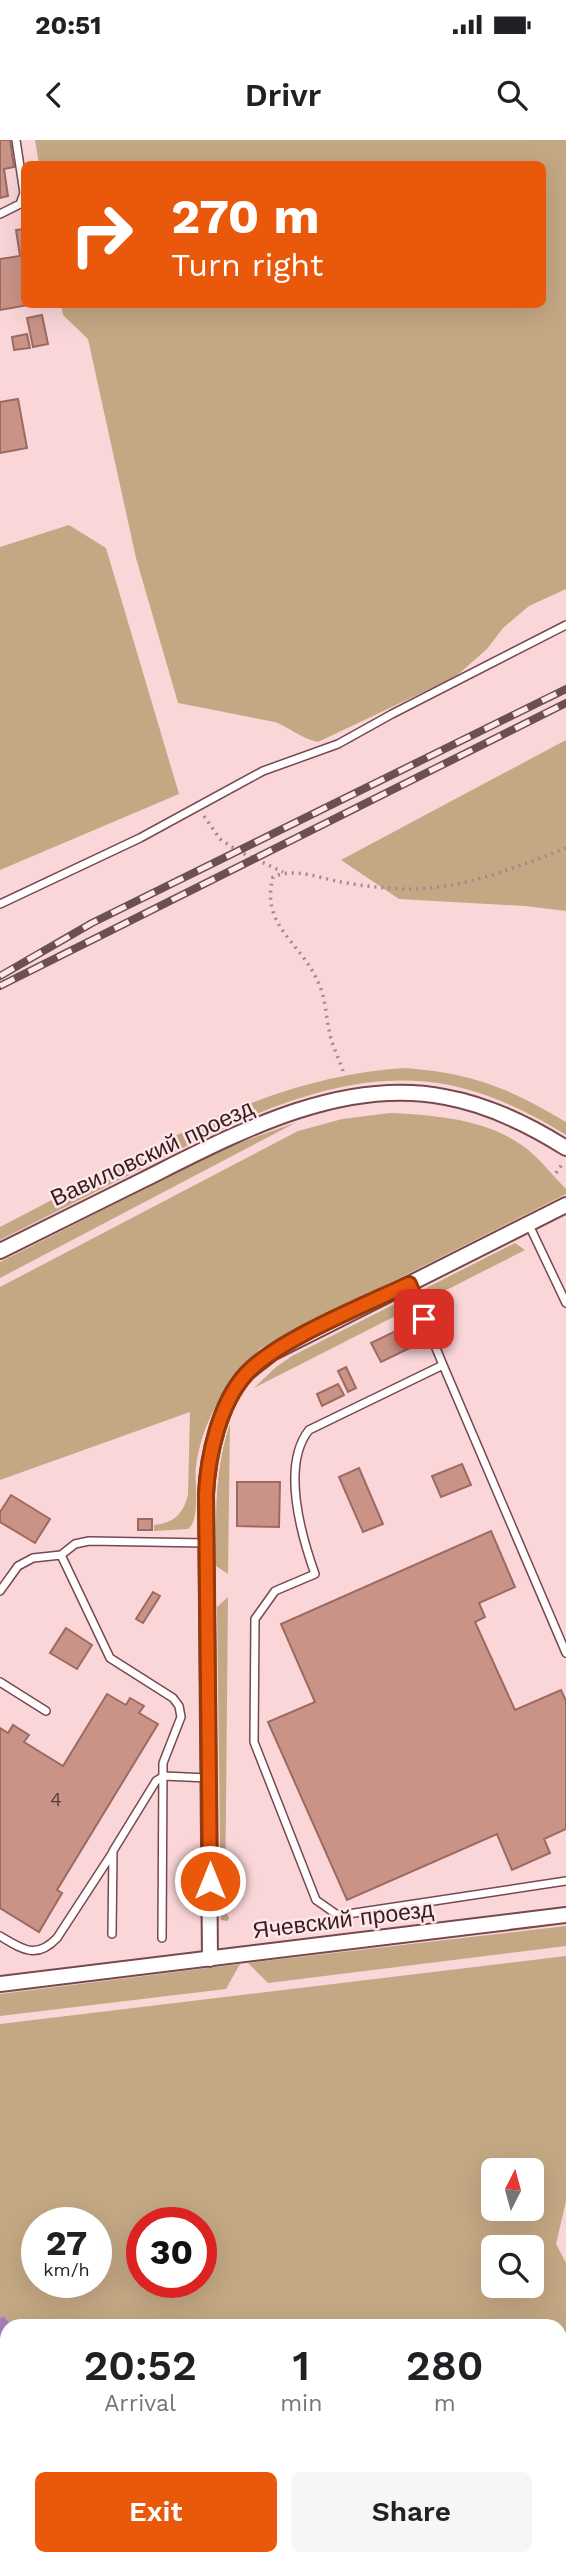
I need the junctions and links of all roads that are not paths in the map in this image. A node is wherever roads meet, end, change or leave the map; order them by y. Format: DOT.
graph roads {
  1 [pos="16,140"];
  2 [pos="21,178"];
  3 [pos="21,200"];
  4 [pos="0,214"];
  5 [pos="566,625"];
  6 [pos="0,904"];
  7 [pos="566,1148"];
  8 [pos="566,1205"];
  9 [pos="529,1225"];
  10 [pos="0,1251"];
  11 [pos="409,1284"];
  12 [pos="566,1303"];
  13 [pos="443,1365"];
  14 [pos="206,1543"];
  15 [pos="61,1555"];
  16 [pos="0,1591"];
  17 [pos="566,1653"];
  18 [pos="0,1682"];
  19 [pos="46,1711"];
  20 [pos="164,1776"];
  21 [pos="209,1778"];
  22 [pos="113,1851"];
  23 [pos="566,1881"];
  24 [pos="566,1915"];
  25 [pos="112,1934"];
  26 [pos="0,1936"];
  27 [pos="162,1938"];
  28 [pos="211,1959"];
  29 [pos="0,1984"];
  1 -- 2 [label="lane"];
  3 -- 4 [label="lane"];
  5 -- 6 [label="lane"];
  7 -- 10 [label="street, Вавиловский проезд"];
  8 -- 9 [label="street"];
  9 -- 11 [label="street"];
  9 -- 12 [label="lane"];
  11 -- 13 [label="lane"];
  11 -- 14 [label="street"];
  13 -- 17 [label="lane"];
  13 -- 23 [label="lane"];
  14 -- 15 [label="lane"];
  14 -- 21 [label="street"];
  15 -- 16 [label="lane"];
  15 -- 20 [label="lane"];
  18 -- 19 [label="lane"];
  20 -- 21 [label="lane"];
  20 -- 22 [label="lane"];
  20 -- 27 [label="lane"];
  21 -- 28 [label="street"];
  22 -- 25 [label="lane"];
  22 -- 26 [label="lane"];
  24 -- 28 [label="street, Ячевский проезд"];
  28 -- 29 [label="street, Ячевский проезд"];
}
